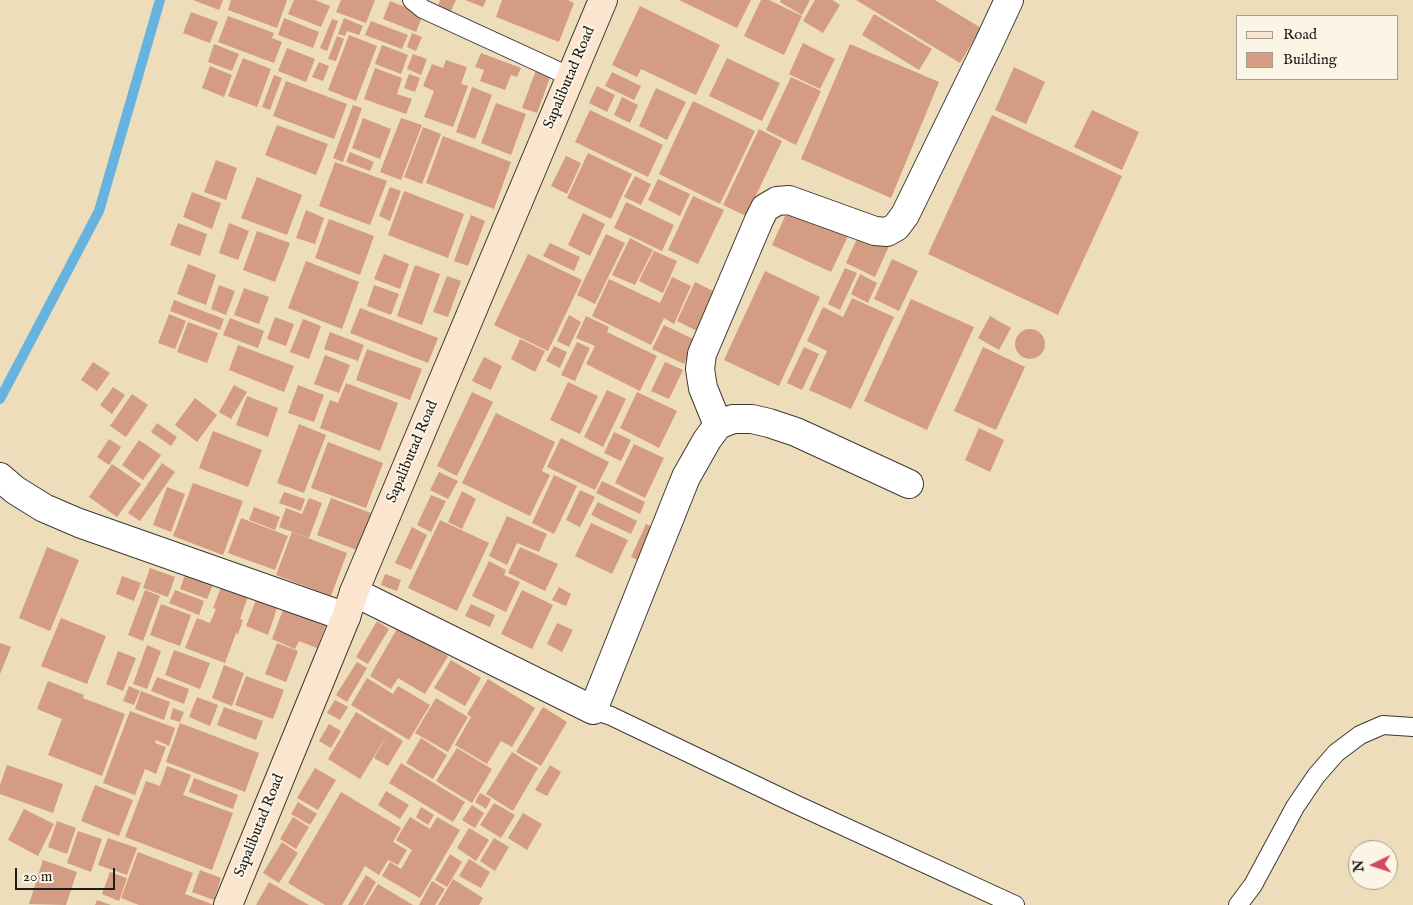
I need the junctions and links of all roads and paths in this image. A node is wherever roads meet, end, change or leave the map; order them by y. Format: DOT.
graph roads {
  1 [pos="412,0"];
  2 [pos="603,0"];
  3 [pos="1009,0"];
  4 [pos="571,77"];
  5 [pos="718,424"];
  6 [pos="0,477"];
  7 [pos="909,484"];
  8 [pos="350,605"];
  9 [pos="593,710"];
  10 [pos="1413,727"];
  11 [pos="228,905"];
  12 [pos="1015,905"];
  13 [pos="1238,905"];
  1 -- 4 [label="lane"];
  2 -- 4 [label="street, Sapalibutad Road"];
  3 -- 5 [label="street"];
  4 -- 8 [label="street, Sapalibutad Road"];
  5 -- 7 [label="street"];
  5 -- 9 [label="street"];
  6 -- 8 [label="street"];
  8 -- 9 [label="street"];
  8 -- 11 [label="street, Sapalibutad Road"];
  9 -- 12 [label="lane"];
  10 -- 13 [label="lane"];
}
